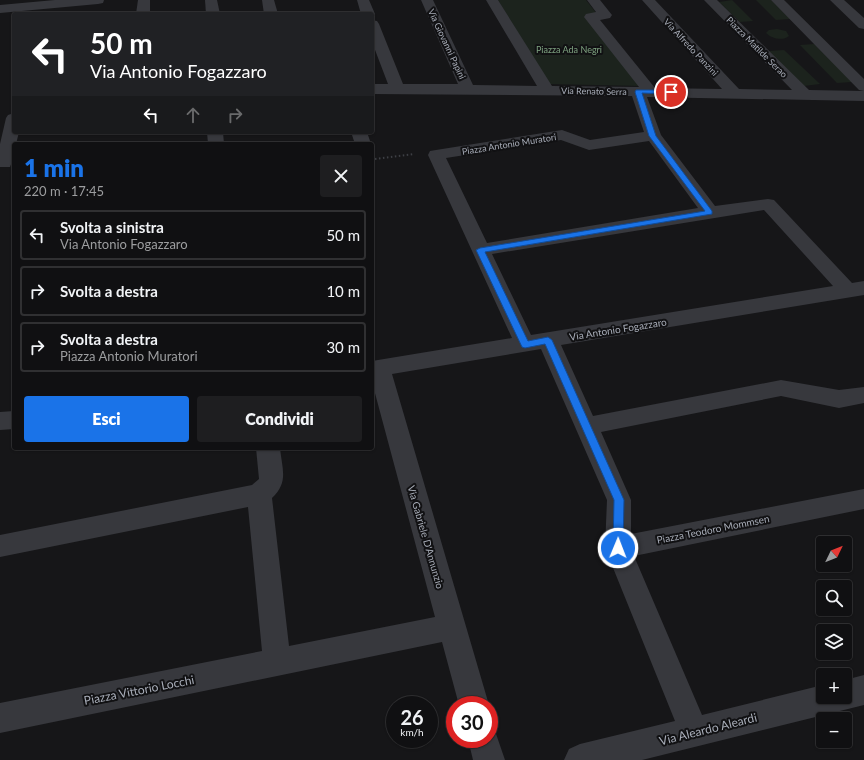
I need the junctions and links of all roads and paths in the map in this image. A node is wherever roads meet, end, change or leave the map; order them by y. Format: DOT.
graph roads {
  1 [pos="98,0"];
  2 [pos="144,0"];
  3 [pos="211,0"];
  4 [pos="268,0"];
  5 [pos="363,0"];
  6 [pos="427,0"];
  7 [pos="492,0"];
  8 [pos="593,0"];
  9 [pos="648,0"];
  10 [pos="710,0"];
  11 [pos="778,0"];
  12 [pos="836,0"];
  13 [pos="53,6"];
  14 [pos="0,9"];
  15 [pos="143,12"];
  16 [pos="213,12"];
  17 [pos="271,12"];
  18 [pos="367,12"];
  19 [pos="864,26"];
  20 [pos="374,29"];
  21 [pos="864,87"];
  22 [pos="374,88"];
  23 [pos="397,89"];
  24 [pos="468,89"];
  25 [pos="547,90"];
  26 [pos="644,92"];
  27 [pos="734,93"];
  28 [pos="804,94"];
  29 [pos="864,96"];
  30 [pos="12,111"];
  31 [pos="0,112"];
  32 [pos="12,127"];
  33 [pos="653,136"];
  34 [pos="436,155"];
  35 [pos="374,160"];
  36 [pos="4,163"];
  37 [pos="710,212"];
  38 [pos="480,250"];
  39 [pos="856,289"];
  40 [pos="548,340"];
  41 [pos="525,344"];
  42 [pos="376,369"];
  43 [pos="864,395"];
  44 [pos="12,420"];
  45 [pos="0,422"];
  46 [pos="586,426"];
  47 [pos="268,450"];
  48 [pos="259,494"];
  49 [pos="864,499"];
  50 [pos="0,547"];
  51 [pos="618,548"];
  52 [pos="452,627"];
  53 [pos="277,663"];
  54 [pos="864,690"];
  55 [pos="852,693"];
  56 [pos="471,696"];
  57 [pos="816,702"];
  58 [pos="0,718"];
  59 [pos="694,732"];
  60 [pos="486,748"];
  61 [pos="489,760"];
  62 [pos="580,760"];
  1 -- 13 [label="street"];
  2 -- 15 [label="street"];
  3 -- 16 [label="street"];
  4 -- 17 [label="street"];
  5 -- 18 [label="street"];
  6 -- 24 [label="street, Via Giovanni Papini"];
  7 -- 25 [label="street"];
  8 -- 26 [label="street"];
  9 -- 27 [label="street, Via Alfredo Panzini"];
  10 -- 28 [label="street, Piazza Matilde Serao"];
  11 -- 21 [label="street"];
  12 -- 19 [label="street"];
  13 -- 14 [label="street"];
  20 -- 23 [label="street"];
  22 -- 23 [label="street, Via Renato Serra"];
  23 -- 24 [label="street, Via Renato Serra"];
  24 -- 25 [label="street, Via Renato Serra"];
  25 -- 26 [label="street, Via Renato Serra"];
  26 -- 27 [label="street, Via Renato Serra"];
  26 -- 33 [label="street"];
  27 -- 28 [label="street, Via Renato Serra"];
  28 -- 29 [label="street, Via Renato Serra"];
  30 -- 31 [label="street"];
  32 -- 36 [label="street"];
  33 -- 34 [label="street, Piazza Antonio Muratori"];
  33 -- 37 [label="street"];
  34 -- 35 [label="path"];
  34 -- 38 [label="street"];
  37 -- 38 [label="street"];
  37 -- 39 [label="street"];
  38 -- 41 [label="street"];
  39 -- 40 [label="street, Via Antonio Fogazzaro"];
  40 -- 41 [label="street, Via Antonio Fogazzaro"];
  40 -- 46 [label="street"];
  41 -- 42 [label="street, Via Antonio Fogazzaro"];
  42 -- 52 [label="street, Via Gabriele D'Annunzio"];
  43 -- 46 [label="street"];
  44 -- 45 [label="street"];
  46 -- 51 [label="street"];
  47 -- 48 [label="street"];
  48 -- 50 [label="street"];
  48 -- 53 [label="street"];
  49 -- 51 [label="street, Piazza Teodoro Mommsen"];
  51 -- 59 [label="street"];
  52 -- 53 [label="street, Piazza Vittorio Locchi"];
  52 -- 56 [label="street, Via Gabriele D'Annunzio"];
  53 -- 58 [label="street, Piazza Vittorio Locchi"];
  54 -- 55 [label="street"];
  57 -- 59 [label="street, Via Aleardo Aleardi"];
  59 -- 62 [label="street, Via Aleardo Aleardi"];
  60 -- 61 [label="street"];
}
